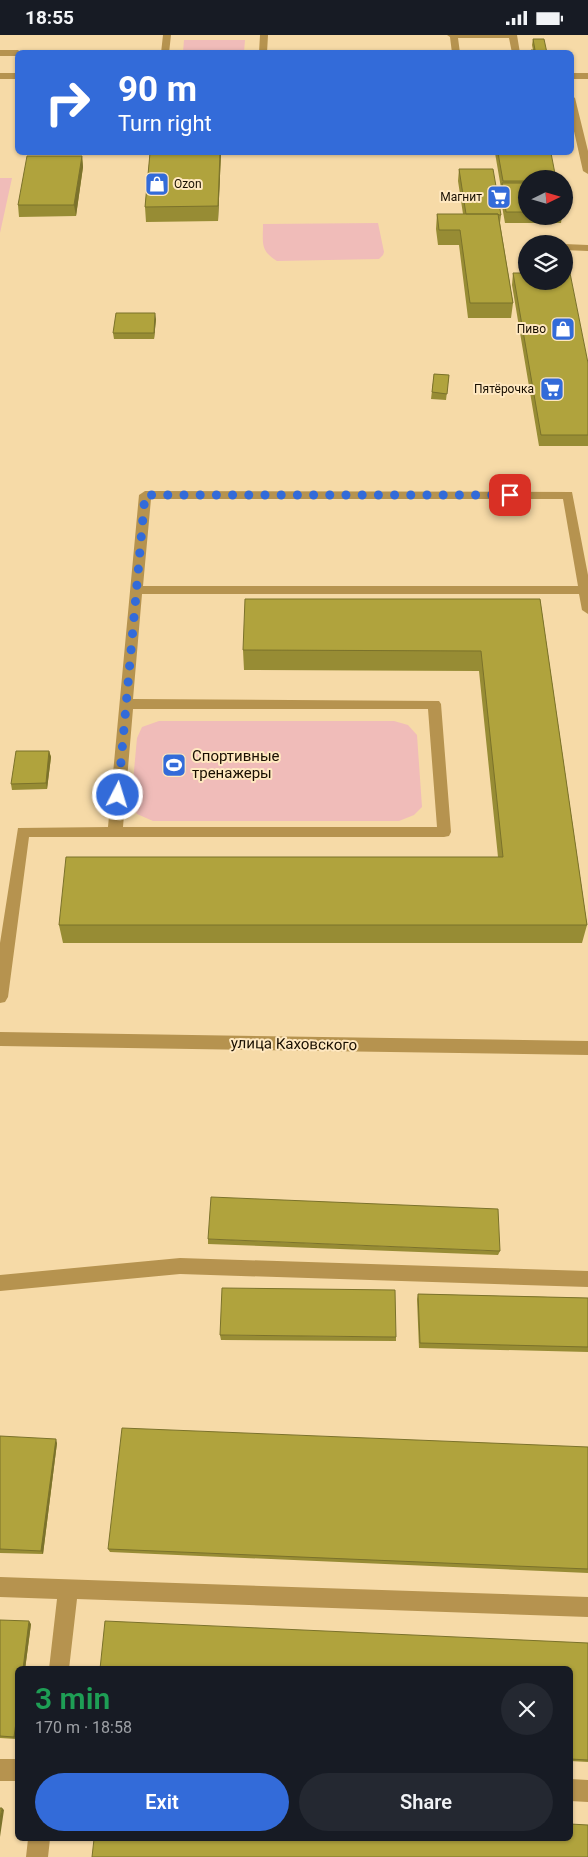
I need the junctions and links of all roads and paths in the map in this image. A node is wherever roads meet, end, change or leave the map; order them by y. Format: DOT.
graph roads {
  1 [pos="167,35"];
  2 [pos="264,35"];
  3 [pos="452,35"];
  4 [pos="513,35"];
  5 [pos="165,50"];
  6 [pos="263,50"];
  7 [pos="455,50"];
  8 [pos="516,50"];
  9 [pos="0,53"];
  10 [pos="15,53"];
  11 [pos="588,75"];
  12 [pos="0,76"];
  13 [pos="15,76"];
  14 [pos="574,76"];
  15 [pos="574,112"];
  16 [pos="588,171"];
  17 [pos="573,247"];
  18 [pos="588,247"];
  19 [pos="136,590"];
  20 [pos="584,590"];
  21 [pos="588,611"];
  22 [pos="126,704"];
  23 [pos="114,832"];
  24 [pos="0,997"];
  25 [pos="0,1039"];
  26 [pos="588,1049"];
  27 [pos="588,1279"];
  28 [pos="0,1283"];
  29 [pos="0,1587"];
  30 [pos="68,1589"];
  31 [pos="588,1607"];
  32 [pos="59,1666"];
  33 [pos="0,1770"];
  34 [pos="15,1770"];
  35 [pos="573,1790"];
  36 [pos="588,1791"];
  37 [pos="39,1841"];
  38 [pos="37,1857"];
  1 -- 5 [label="street"];
  2 -- 6 [label="street"];
  3 -- 4 [label="street"];
  3 -- 7 [label="street"];
  4 -- 8 [label="street"];
  9 -- 10 [label="street"];
  11 -- 14 [label="street"];
  12 -- 13 [label="street"];
  15 -- 16 [label="street"];
  17 -- 18 [label="street"];
  19 -- 20 [label="street"];
  19 -- 20 [label="street"];
  19 -- 22 [label="street"];
  20 -- 21 [label="street"];
  22 -- 23 [label="street"];
  22 -- 23 [label="street"];
  23 -- 24 [label="street"];
  25 -- 26 [label="street, улица Каховского"];
  27 -- 28 [label="street"];
  29 -- 30 [label="street"];
  30 -- 31 [label="street"];
  30 -- 32 [label="street"];
  33 -- 34 [label="street"];
  35 -- 36 [label="street"];
  37 -- 38 [label="street"];
}
